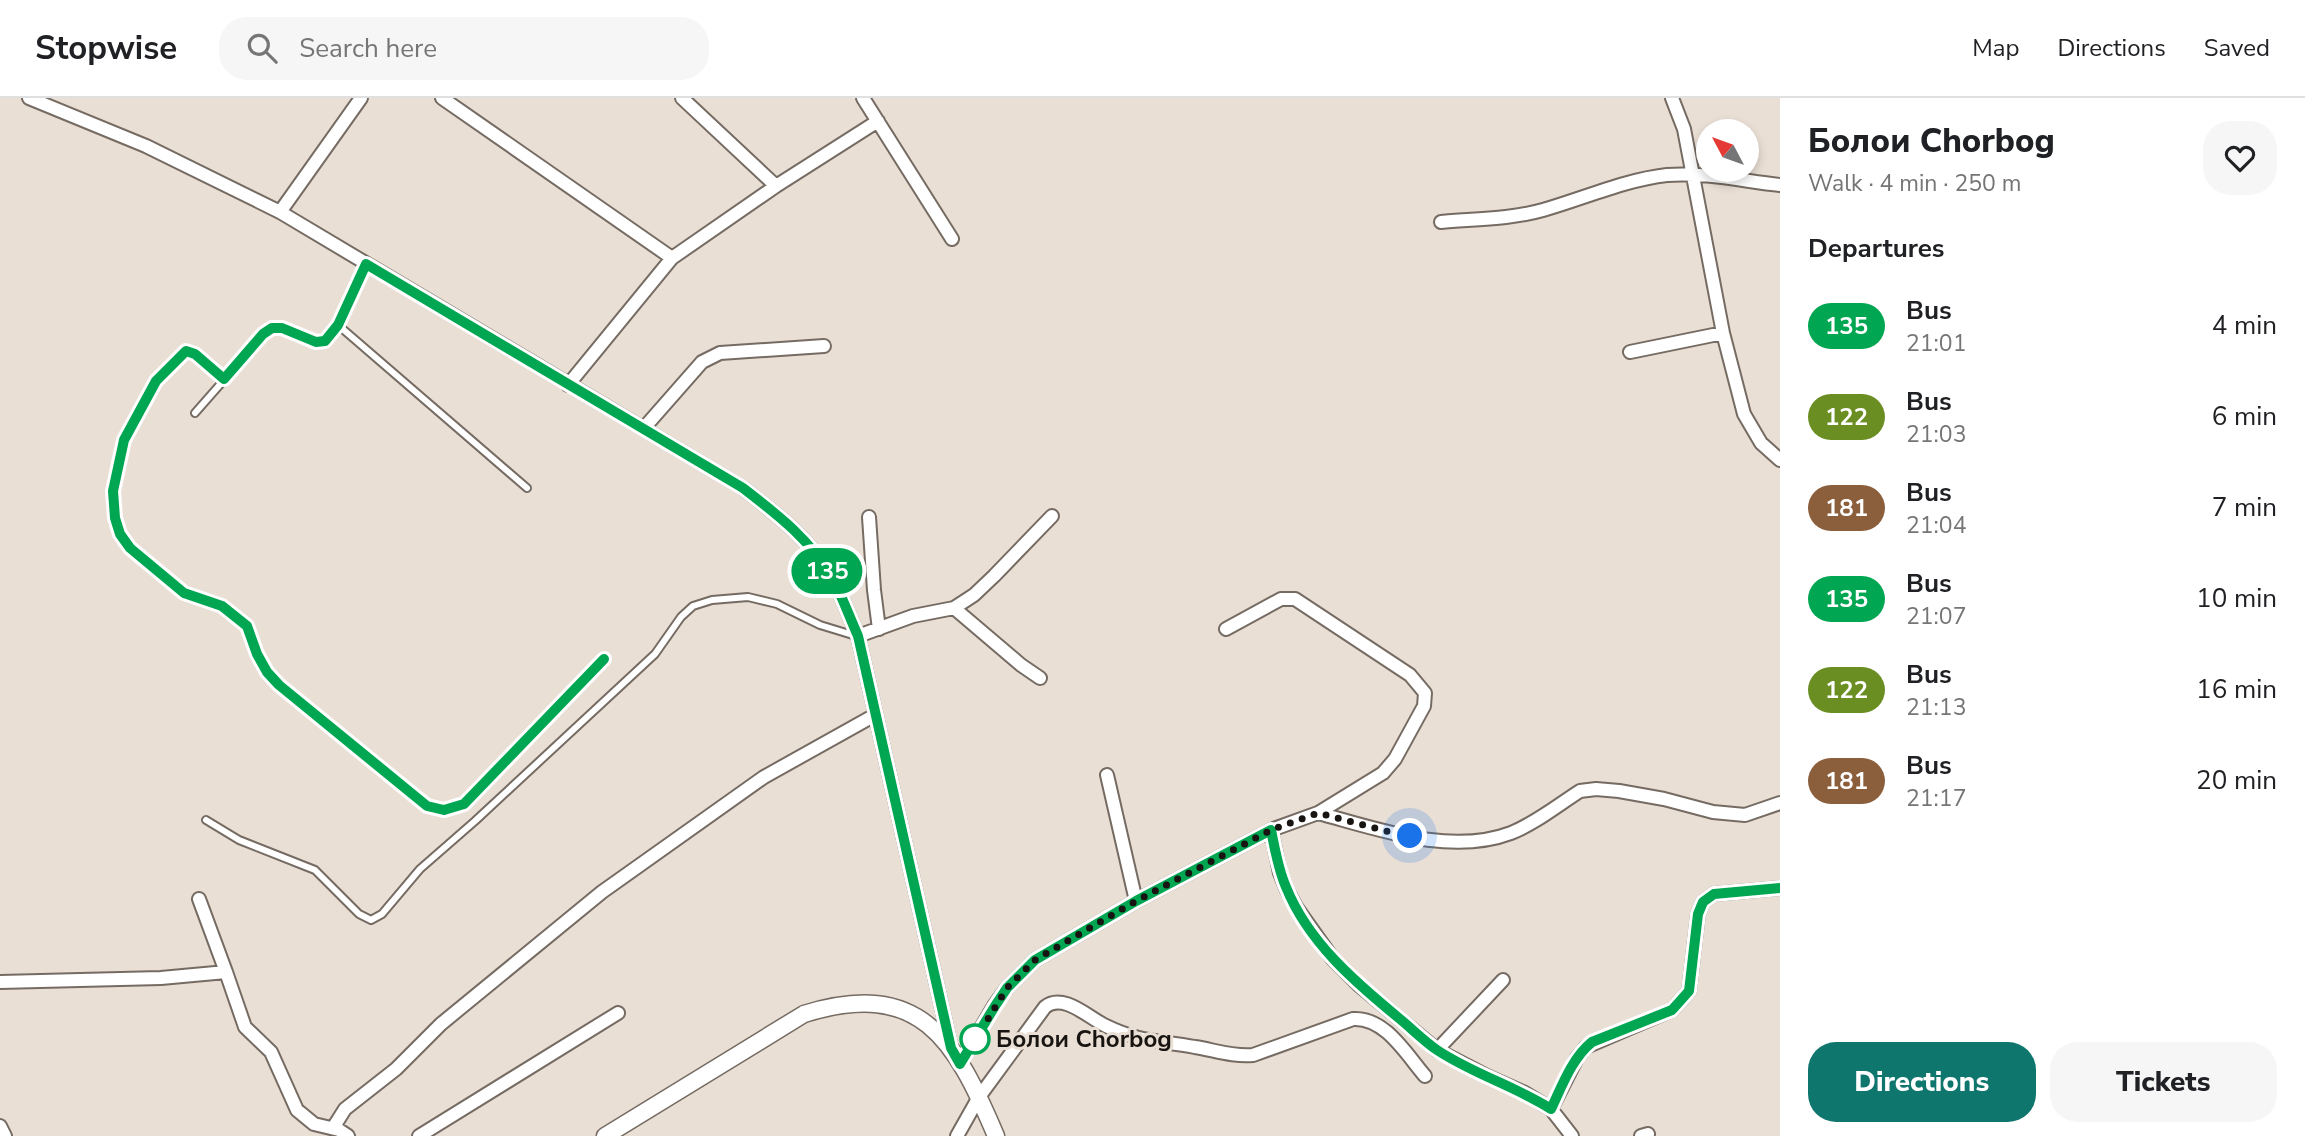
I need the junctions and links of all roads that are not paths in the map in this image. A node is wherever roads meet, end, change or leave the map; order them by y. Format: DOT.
graph roads {
  1 [pos="29,98"];
  2 [pos="361,98"];
  3 [pos="442,98"];
  4 [pos="682,98"];
  5 [pos="863,98"];
  6 [pos="1672,98"];
  7 [pos="878,121"];
  8 [pos="1694,175"];
  9 [pos="1780,185"];
  10 [pos="776,186"];
  11 [pos="280,212"];
  12 [pos="1441,222"];
  13 [pos="953,239"];
  14 [pos="672,258"];
  15 [pos="366,264"];
  16 [pos="338,325"];
  17 [pos="1723,333"];
  18 [pos="824,346"];
  19 [pos="1630,352"];
  20 [pos="224,379"];
  21 [pos="568,385"];
  22 [pos="195,413"];
  23 [pos="644,428"];
  24 [pos="1780,460"];
  25 [pos="527,488"];
  26 [pos="1052,516"];
  27 [pos="869,517"];
  28 [pos="954,608"];
  29 [pos="879,629"];
  30 [pos="1226,629"];
  31 [pos="858,636"];
  32 [pos="604,659"];
  33 [pos="1040,678"];
  34 [pos="875,715"];
  35 [pos="1107,775"];
  36 [pos="1780,803"];
  37 [pos="1318,813"];
  38 [pos="206,820"];
  39 [pos="1271,830"];
  40 [pos="1780,888"];
  41 [pos="199,899"];
  42 [pos="1136,901"];
  43 [pos="226,972"];
  44 [pos="1503,980"];
  45 [pos="0,982"];
  46 [pos="618,1013"];
  47 [pos="951,1048"];
  48 [pos="1437,1050"];
  49 [pos="960,1064"];
  50 [pos="1425,1076"];
  51 [pos="979,1097"];
  52 [pos="1551,1109"];
  53 [pos="0,1126"];
  54 [pos="333,1128"];
  55 [pos="5,1136"];
  56 [pos="348,1136"];
  57 [pos="419,1136"];
  58 [pos="605,1136"];
  59 [pos="957,1136"];
  60 [pos="996,1136"];
  61 [pos="1572,1136"];
  1 -- 11 [label="street"];
  2 -- 11 [label="street"];
  3 -- 14 [label="street"];
  4 -- 10 [label="street"];
  5 -- 7 [label="street"];
  6 -- 8 [label="street"];
  7 -- 10 [label="street"];
  7 -- 13 [label="street"];
  8 -- 9 [label="street"];
  8 -- 12 [label="street"];
  8 -- 17 [label="street"];
  10 -- 14 [label="street"];
  11 -- 15 [label="street"];
  14 -- 21 [label="street"];
  15 -- 16 [label="lane"];
  15 -- 21 [label="street"];
  16 -- 20 [label="lane"];
  16 -- 25 [label="lane"];
  17 -- 19 [label="street"];
  17 -- 24 [label="street"];
  18 -- 23 [label="street"];
  20 -- 22 [label="lane"];
  20 -- 32 [label="lane"];
  21 -- 23 [label="street"];
  23 -- 31 [label="street"];
  26 -- 28 [label="street"];
  27 -- 29 [label="street"];
  28 -- 29 [label="street"];
  28 -- 33 [label="street"];
  29 -- 31 [label="street"];
  30 -- 37 [label="street"];
  31 -- 34 [label="street"];
  31 -- 38 [label="lane"];
  34 -- 47 [label="street"];
  34 -- 54 [label="street"];
  35 -- 42 [label="street"];
  36 -- 37 [label="street"];
  37 -- 39 [label="street"];
  39 -- 42 [label="street"];
  39 -- 48 [label="street"];
  40 -- 52 [label="street"];
  41 -- 43 [label="street"];
  42 -- 49 [label="street"];
  43 -- 45 [label="street"];
  43 -- 54 [label="street"];
  44 -- 48 [label="street"];
  46 -- 57 [label="street"];
  47 -- 49 [label="street"];
  47 -- 58 [label="street"];
  48 -- 52 [label="street"];
  49 -- 51 [label="street"];
  50 -- 51 [label="street"];
  51 -- 59 [label="street"];
  51 -- 60 [label="street"];
  52 -- 61 [label="street"];
  53 -- 55 [label="street"];
  54 -- 56 [label="street"];
}
